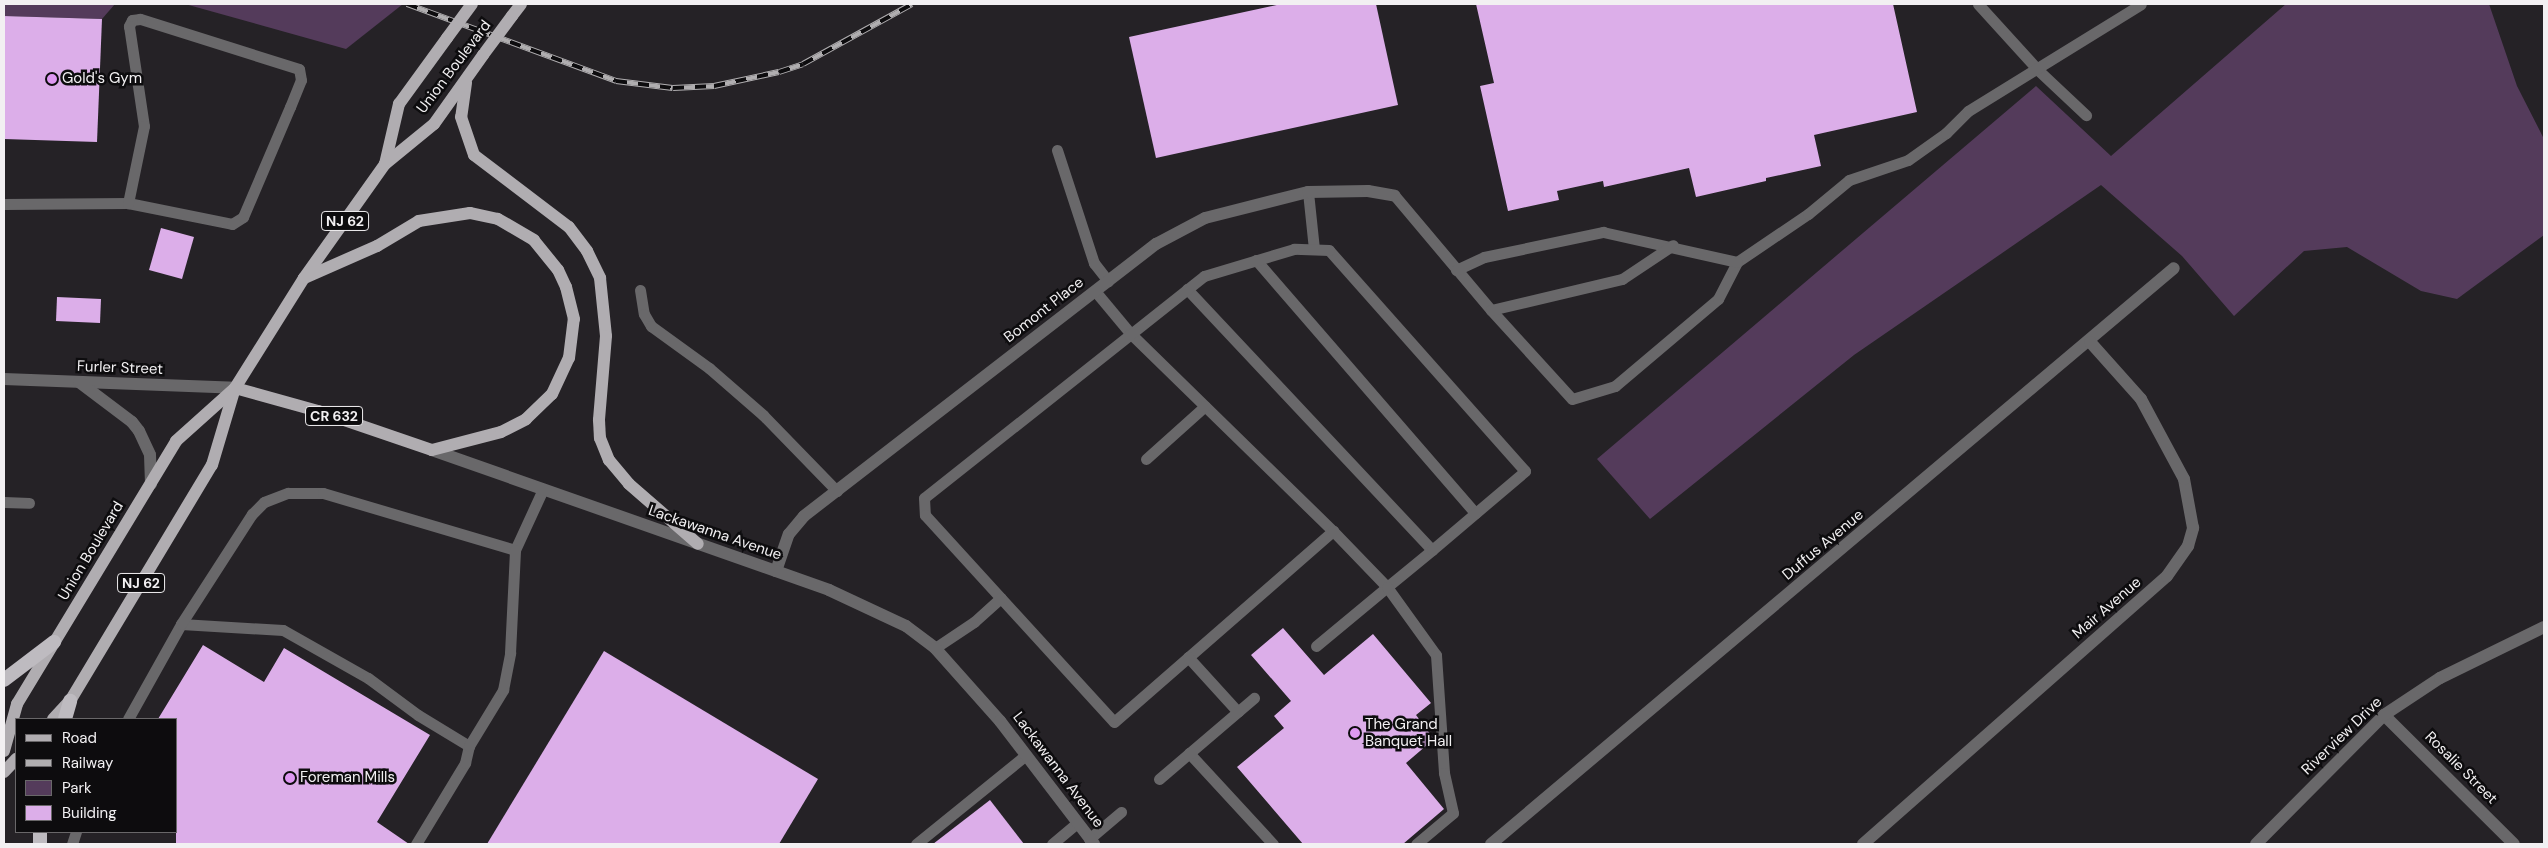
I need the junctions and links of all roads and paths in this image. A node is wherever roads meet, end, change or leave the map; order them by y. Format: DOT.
graph roads {
  1 [pos="472,4"];
  2 [pos="521,4"];
  3 [pos="1978,4"];
  4 [pos="2141,4"];
  5 [pos="2038,70"];
  6 [pos="467,78"];
  7 [pos="2086,115"];
  8 [pos="1057,150"];
  9 [pos="385,164"];
  10 [pos="1308,192"];
  11 [pos="1395,196"];
  12 [pos="128,203"];
  13 [pos="4,204"];
  14 [pos="1673,245"];
  15 [pos="1314,249"];
  16 [pos="1256,260"];
  17 [pos="1737,262"];
  18 [pos="2174,268"];
  19 [pos="1456,270"];
  20 [pos="304,278"];
  21 [pos="1108,281"];
  22 [pos="1187,289"];
  23 [pos="640,290"];
  24 [pos="1095,291"];
  25 [pos="1491,310"];
  26 [pos="1130,333"];
  27 [pos="2090,342"];
  28 [pos="4,379"];
  29 [pos="79,382"];
  30 [pos="235,388"];
  31 [pos="1205,406"];
  32 [pos="432,450"];
  33 [pos="1146,459"];
  34 [pos="151,484"];
  35 [pos="543,489"];
  36 [pos="837,491"];
  37 [pos="4,502"];
  38 [pos="29,503"];
  39 [pos="1475,513"];
  40 [pos="1333,531"];
  41 [pos="698,544"];
  42 [pos="515,550"];
  43 [pos="1432,550"];
  44 [pos="776,571"];
  45 [pos="1387,587"];
  46 [pos="1001,598"];
  47 [pos="181,624"];
  48 [pos="2544,627"];
  49 [pos="54,642"];
  50 [pos="1316,646"];
  51 [pos="936,648"];
  52 [pos="1188,656"];
  53 [pos="4,680"];
  54 [pos="1254,698"];
  55 [pos="70,701"];
  56 [pos="1238,712"];
  57 [pos="2384,715"];
  58 [pos="54,718"];
  59 [pos="65,718"];
  60 [pos="129,718"];
  61 [pos="469,746"];
  62 [pos="4,750"];
  63 [pos="1189,753"];
  64 [pos="1026,755"];
  65 [pos="15,760"];
  66 [pos="4,772"];
  67 [pos="1159,779"];
  68 [pos="1121,812"];
  69 [pos="1077,823"];
  70 [pos="1092,842"];
  71 [pos="416,844"];
  72 [pos="916,844"];
  73 [pos="1052,844"];
  74 [pos="1273,844"];
  75 [pos="1416,844"];
  76 [pos="1491,844"];
  77 [pos="1863,844"];
  78 [pos="2256,844"];
  79 [pos="2514,844"];
  1 -- 9 [label="main road, Union Boulevard / NJ 62, bridge"];
  2 -- 6 [label="main road, Union Boulevard / NJ 62, bridge"];
  3 -- 5 [label="lane"];
  4 -- 5 [label="lane"];
  5 -- 7 [label="lane"];
  5 -- 17 [label="lane"];
  6 -- 9 [label="main road, Union Boulevard / NJ 62"];
  6 -- 41 [label="main road"];
  8 -- 21 [label="lane"];
  9 -- 20 [label="main road, Union Boulevard / NJ 62"];
  10 -- 11 [label="street, Bomont Place"];
  10 -- 15 [label="lane"];
  10 -- 21 [label="street, Bomont Place"];
  11 -- 19 [label="lane"];
  12 -- 12 [label="lane"];
  12 -- 13 [label="lane"];
  14 -- 17 [label="lane"];
  14 -- 19 [label="lane"];
  14 -- 25 [label="lane"];
  15 -- 16 [label="lane"];
  15 -- 39 [label="lane"];
  16 -- 22 [label="lane"];
  16 -- 39 [label="lane"];
  17 -- 25 [label="lane"];
  18 -- 27 [label="street, Duffus Avenue"];
  19 -- 25 [label="lane"];
  20 -- 30 [label="main road, Union Boulevard / NJ 62"];
  20 -- 32 [label="main road"];
  21 -- 24 [label="street, Bomont Place"];
  22 -- 26 [label="lane"];
  22 -- 43 [label="lane"];
  23 -- 36 [label="lane"];
  24 -- 26 [label="lane"];
  24 -- 36 [label="street, Bomont Place"];
  26 -- 31 [label="lane"];
  26 -- 46 [label="lane"];
  27 -- 76 [label="street, Duffus Avenue"];
  27 -- 77 [label="street, Mair Avenue"];
  28 -- 29 [label="street, Furler Street"];
  29 -- 30 [label="street, Furler Street"];
  29 -- 34 [label="street"];
  30 -- 32 [label="main road, Lackawanna Avenue / CR 632"];
  30 -- 34 [label="main road, Union Boulevard / NJ 62"];
  30 -- 55 [label="main road, Union Boulevard / NJ 62"];
  31 -- 33 [label="lane"];
  31 -- 40 [label="lane"];
  32 -- 35 [label="street, Lackawanna Avenue / CR 632"];
  34 -- 49 [label="main road, Union Boulevard / NJ 62"];
  35 -- 41 [label="street, Lackawanna Avenue / CR 632"];
  35 -- 42 [label="lane"];
  36 -- 44 [label="street, Bomont Place"];
  37 -- 38 [label="lane"];
  39 -- 43 [label="lane"];
  40 -- 45 [label="lane"];
  40 -- 52 [label="lane"];
  41 -- 44 [label="street, Lackawanna Avenue / CR 632"];
  42 -- 47 [label="lane"];
  42 -- 61 [label="lane"];
  43 -- 45 [label="lane"];
  44 -- 51 [label="street, Lackawanna Avenue / CR 632"];
  45 -- 50 [label="lane"];
  45 -- 75 [label="lane"];
  46 -- 51 [label="lane"];
  46 -- 52 [label="lane"];
  47 -- 60 [label="lane"];
  47 -- 61 [label="lane"];
  48 -- 57 [label="street, Riverview Drive"];
  49 -- 53 [label="highway"];
  49 -- 62 [label="main road, Union Boulevard / NJ 62"];
  51 -- 64 [label="street, Lackawanna Avenue / CR 632"];
  52 -- 56 [label="lane"];
  54 -- 56 [label="lane"];
  55 -- 58 [label="main road, Union Boulevard / NJ 62"];
  55 -- 59 [label="highway"];
  56 -- 63 [label="lane"];
  57 -- 78 [label="street, Riverview Drive"];
  57 -- 79 [label="street, Rosalie Street"];
  61 -- 71 [label="lane"];
  63 -- 67 [label="lane"];
  63 -- 74 [label="lane"];
  64 -- 69 [label="street, Lackawanna Avenue / CR 632"];
  64 -- 72 [label="lane"];
  65 -- 66 [label="main road"];
  68 -- 70 [label="lane"];
  69 -- 70 [label="street, Lackawanna Avenue / CR 632"];
  69 -- 73 [label="lane"];
}
